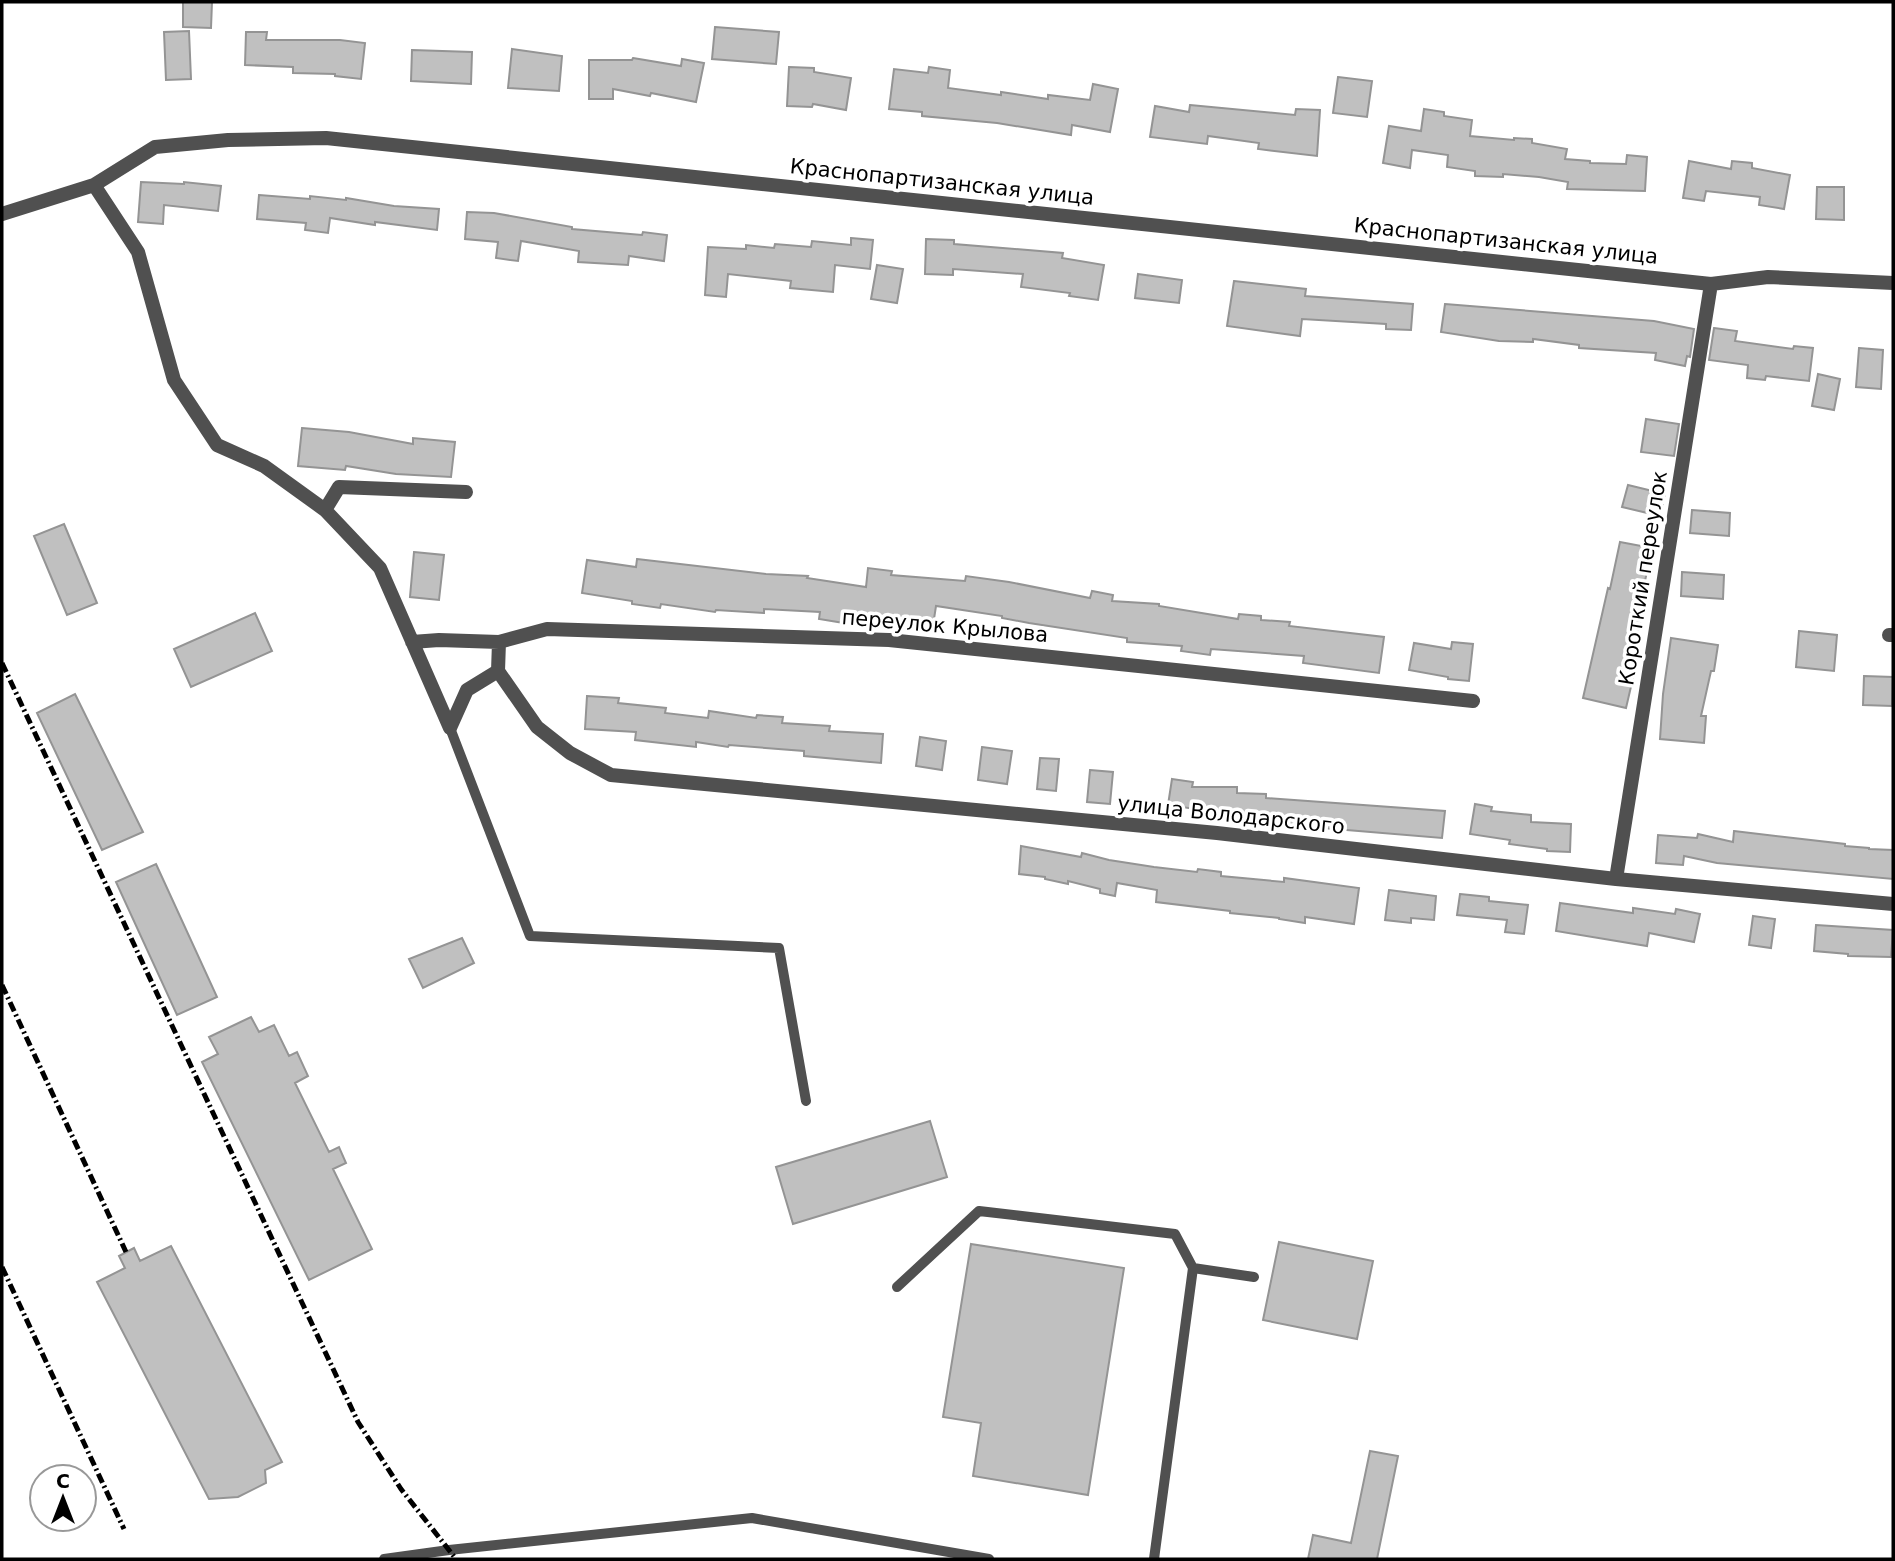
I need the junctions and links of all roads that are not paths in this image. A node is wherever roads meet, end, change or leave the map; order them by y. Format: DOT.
graph roads {
  1 [pos="94,185"];
  2 [pos="2,214"];
  3 [pos="1893,283"];
  4 [pos="1711,284"];
  5 [pos="466,492"];
  6 [pos="325,510"];
  7 [pos="412,642"];
  8 [pos="499,642"];
  9 [pos="498,671"];
  10 [pos="1473,701"];
  11 [pos="450,728"];
  12 [pos="1616,879"];
  13 [pos="1893,904"];
  14 [pos="806,1101"];
  15 [pos="1193,1269"];
  16 [pos="1254,1277"];
  17 [pos="897,1287"];
  18 [pos="385,1559"];
  19 [pos="989,1559"];
  20 [pos="1154,1559"];
  1 -- 2 [label="street, Краснопартизанская улица"];
  1 -- 4 [label="street, Краснопартизанская улица"];
  1 -- 6 [label="street"];
  3 -- 4 [label="street, Краснопартизанская улица"];
  4 -- 12 [label="street, Короткий переулок"];
  5 -- 6 [label="street"];
  6 -- 7 [label="street"];
  7 -- 8 [label="street, переулок Крылова"];
  7 -- 11 [label="street"];
  8 -- 9 [label="street"];
  8 -- 10 [label="street, переулок Крылова"];
  9 -- 11 [label="street"];
  9 -- 12 [label="street, улица Володарского"];
  11 -- 14 [label="lane"];
  12 -- 13 [label="street, улица Володарского"];
  15 -- 16 [label="lane"];
  15 -- 17 [label="lane"];
  15 -- 20 [label="lane"];
  18 -- 19 [label="lane"];
}
